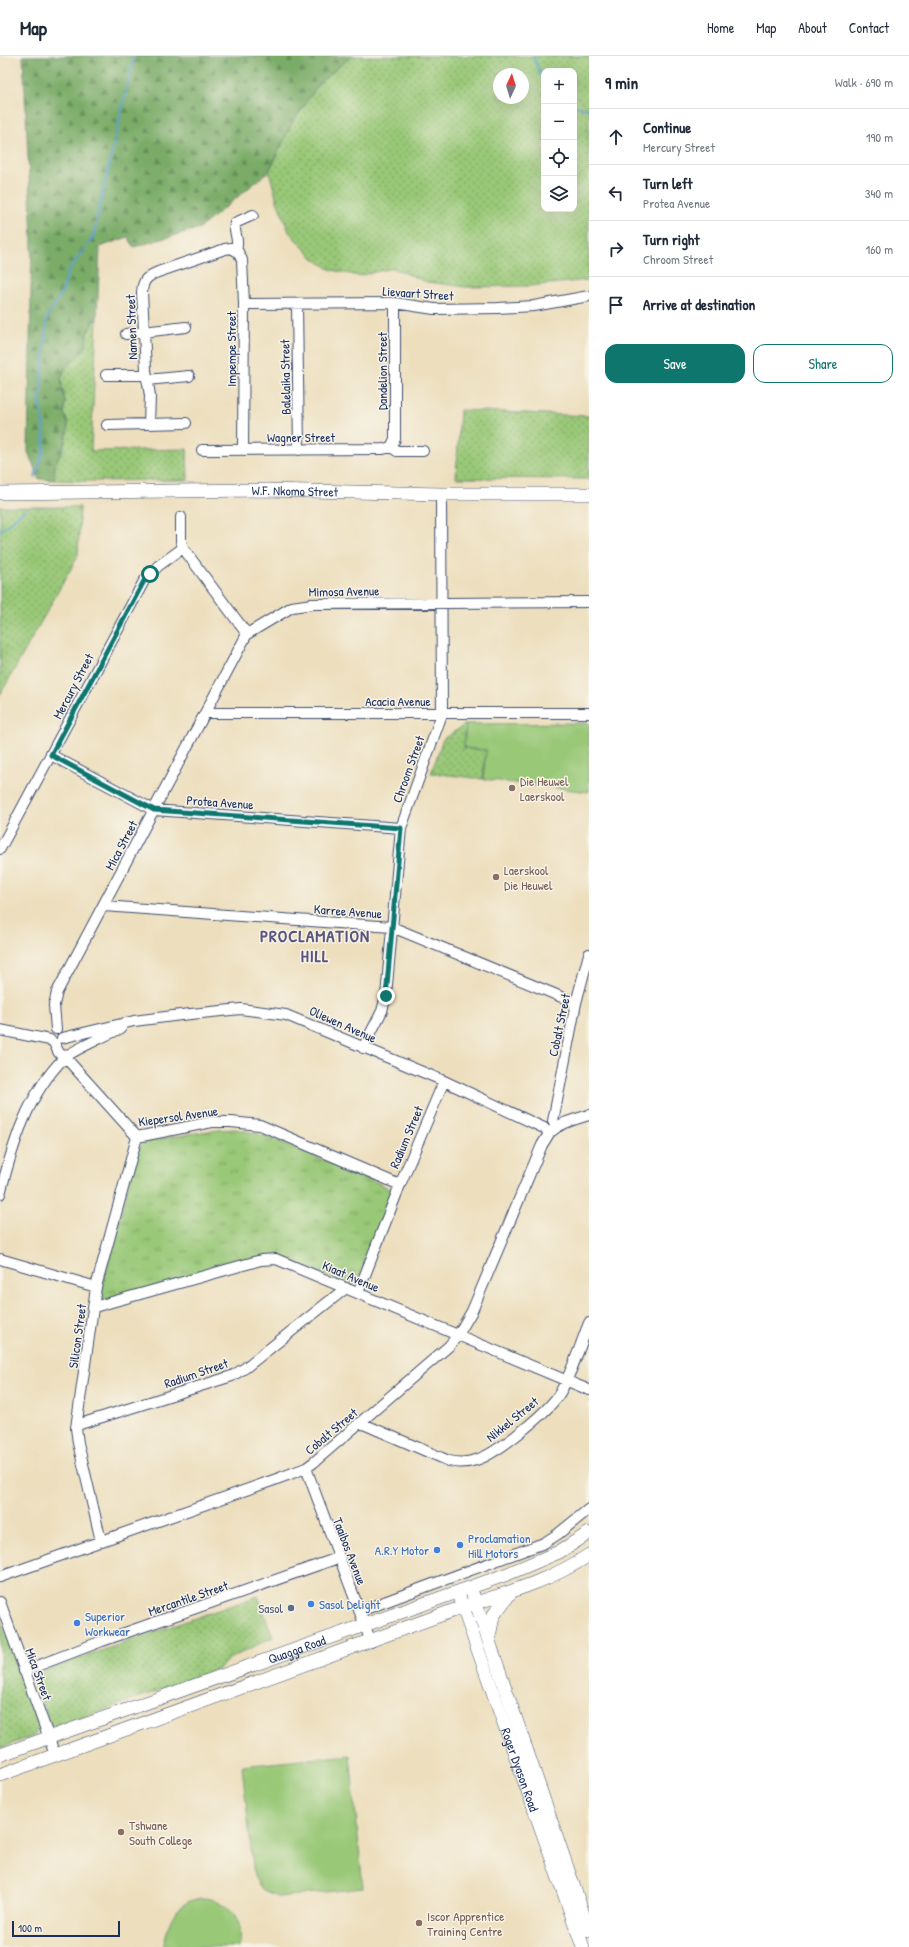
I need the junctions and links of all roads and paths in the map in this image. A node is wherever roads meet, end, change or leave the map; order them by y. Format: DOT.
graph roads {
  1 [pos="254,215"];
  2 [pos="236,250"];
  3 [pos="589,296"];
  4 [pos="395,303"];
  5 [pos="244,304"];
  6 [pos="297,304"];
  7 [pos="186,327"];
  8 [pos="145,332"];
  9 [pos="126,334"];
  10 [pos="106,375"];
  11 [pos="189,376"];
  12 [pos="147,377"];
  13 [pos="149,424"];
  14 [pos="186,424"];
  15 [pos="107,425"];
  16 [pos="393,443"];
  17 [pos="202,450"];
  18 [pos="243,450"];
  19 [pos="299,450"];
  20 [pos="423,451"];
  21 [pos="0,493"];
  22 [pos="441,494"];
  23 [pos="589,494"];
  24 [pos="181,517"];
  25 [pos="183,548"];
  26 [pos="589,602"];
  27 [pos="441,603"];
  28 [pos="247,634"];
  29 [pos="206,713"];
  30 [pos="589,713"];
  31 [pos="442,714"];
  32 [pos="51,755"];
  33 [pos="154,810"];
  34 [pos="401,828"];
  35 [pos="0,849"];
  36 [pos="104,906"];
  37 [pos="392,927"];
  38 [pos="589,954"];
  39 [pos="576,1003"];
  40 [pos="134,1021"];
  41 [pos="0,1030"];
  42 [pos="57,1041"];
  43 [pos="363,1048"];
  44 [pos="444,1081"];
  45 [pos="589,1115"];
  46 [pos="549,1125"];
  47 [pos="136,1137"];
  48 [pos="400,1185"];
  49 [pos="0,1194"];
  50 [pos="0,1259"];
  51 [pos="96,1286"];
  52 [pos="346,1288"];
  53 [pos="358,1293"];
  54 [pos="94,1307"];
  55 [pos="589,1323"];
  56 [pos="458,1335"];
  57 [pos="566,1381"];
  58 [pos="589,1390"];
  59 [pos="361,1423"];
  60 [pos="77,1425"];
  61 [pos="306,1468"];
  62 [pos="589,1509"];
  63 [pos="589,1533"];
  64 [pos="101,1541"];
  65 [pos="589,1555"];
  66 [pos="338,1558"];
  67 [pos="0,1577"];
  68 [pos="464,1590"];
  69 [pos="511,1592"];
  70 [pos="0,1602"];
  71 [pos="469,1605"];
  72 [pos="360,1612"];
  73 [pos="363,1625"];
  74 [pos="489,1641"];
  75 [pos="371,1642"];
  76 [pos="24,1671"];
  77 [pos="49,1737"];
  78 [pos="0,1755"];
  79 [pos="55,1755"];
  80 [pos="0,1775"];
  81 [pos="589,1931"];
  82 [pos="583,1947"];
  1 -- 2 [label="street, Impempe Street"];
  2 -- 5 [label="street, Impempe Street"];
  2 -- 8 [label="street, Namen Street"];
  3 -- 4 [label="street, Lievaart Street"];
  4 -- 6 [label="street, Lievaart Street"];
  4 -- 16 [label="street, Dandelion Street"];
  5 -- 6 [label="street, Lievaart Street"];
  5 -- 18 [label="street, Impempe Street"];
  6 -- 19 [label="street, Balelaika Street"];
  7 -- 8 [label="street"];
  8 -- 9 [label="street"];
  8 -- 12 [label="street, Namen Street"];
  10 -- 12 [label="street"];
  11 -- 12 [label="street"];
  12 -- 13 [label="street, Namen Street"];
  13 -- 14 [label="street"];
  13 -- 15 [label="street"];
  16 -- 19 [label="street, Wagner Street"];
  16 -- 20 [label="street, Wagner Street"];
  17 -- 18 [label="street, Wagner Street"];
  18 -- 19 [label="street, Wagner Street"];
  21 -- 22 [label="main road, W.F. Nkomo Street"];
  22 -- 23 [label="main road, W.F. Nkomo Street"];
  22 -- 27 [label="street, Chroom Street"];
  24 -- 25 [label="street"];
  25 -- 28 [label="street"];
  25 -- 32 [label="street, Mercury Street"];
  26 -- 27 [label="street, Mimosa Avenue"];
  27 -- 28 [label="street, Mimosa Avenue"];
  27 -- 31 [label="street, Chroom Street"];
  28 -- 29 [label="street, Mica Street"];
  29 -- 31 [label="street, Acacia Avenue"];
  29 -- 33 [label="street, Mica Street"];
  30 -- 31 [label="street, Acacia Avenue"];
  31 -- 34 [label="street, Chroom Street"];
  32 -- 33 [label="street, Protea Avenue"];
  32 -- 35 [label="street, Mercury Street"];
  33 -- 34 [label="street, Protea Avenue"];
  33 -- 36 [label="street, Mica Street"];
  34 -- 37 [label="street, Chroom Street"];
  36 -- 37 [label="street, Karree Avenue"];
  36 -- 42 [label="street, Mica Street"];
  37 -- 39 [label="street, Karree Avenue"];
  37 -- 43 [label="street, Chroom Street"];
  38 -- 39 [label="street, Cobalt Street"];
  39 -- 46 [label="street, Cobalt Street"];
  40 -- 42 [label="street, Oliewen Avenue"];
  40 -- 42 [label="street, Oliewen Avenue"];
  40 -- 43 [label="street, Oliewen Avenue"];
  41 -- 42 [label="street, Oliewen Avenue"];
  42 -- 47 [label="street, Kiepersol Avenue"];
  42 -- 49 [label="street"];
  43 -- 44 [label="street, Oliewen Avenue"];
  44 -- 46 [label="street, Oliewen Avenue"];
  44 -- 48 [label="street, Radium Street"];
  45 -- 46 [label="street"];
  46 -- 56 [label="street, Cobalt Street"];
  47 -- 48 [label="street, Kiepersol Avenue"];
  47 -- 51 [label="street, Silicon Street"];
  48 -- 53 [label="street, Radium Street"];
  50 -- 51 [label="street"];
  51 -- 54 [label="street, Silicon Street"];
  52 -- 53 [label="street, Kiaat Avenue"];
  52 -- 54 [label="street, Kiaat Avenue"];
  52 -- 60 [label="street, Radium Street"];
  53 -- 56 [label="street, Kiaat Avenue"];
  54 -- 60 [label="street, Silicon Street"];
  55 -- 57 [label="street, Nikkel Street"];
  56 -- 57 [label="street, Kiaat Avenue"];
  56 -- 59 [label="street, Cobalt Street"];
  57 -- 58 [label="street, Kiaat Avenue"];
  57 -- 59 [label="street, Nikkel Street"];
  59 -- 61 [label="street, Cobalt Street"];
  60 -- 64 [label="street, Silicon Street"];
  61 -- 64 [label="street, Cobalt Street"];
  61 -- 66 [label="street, Taaibos Avenue"];
  62 -- 72 [label="street"];
  63 -- 68 [label="main road, Quagga Road"];
  64 -- 67 [label="street, Cobalt Street"];
  65 -- 69 [label="main road, Quagga Road"];
  66 -- 72 [label="street, Taaibos Avenue"];
  66 -- 76 [label="street, Mercantile Street"];
  68 -- 71 [label="main road, Roger Dyason Road"];
  68 -- 73 [label="main road, Quagga Road"];
  69 -- 71 [label="main road, Quagga Road"];
  69 -- 74 [label="main road"];
  70 -- 76 [label="street, Mica Street"];
  71 -- 74 [label="main road, Roger Dyason Road"];
  71 -- 75 [label="main road, Quagga Road"];
  71 -- 82 [label="main road, Roger Dyason Road"];
  72 -- 73 [label="street, Taaibos Avenue"];
  73 -- 75 [label="street, Taaibos Avenue"];
  73 -- 77 [label="main road, Quagga Road"];
  74 -- 81 [label="main road, Roger Dyason Road"];
  75 -- 79 [label="main road, Quagga Road"];
  76 -- 77 [label="street, Mica Street"];
  77 -- 78 [label="main road, Quagga Road"];
  77 -- 79 [label="street, Mica Street"];
  79 -- 80 [label="main road, Quagga Road"];
}
